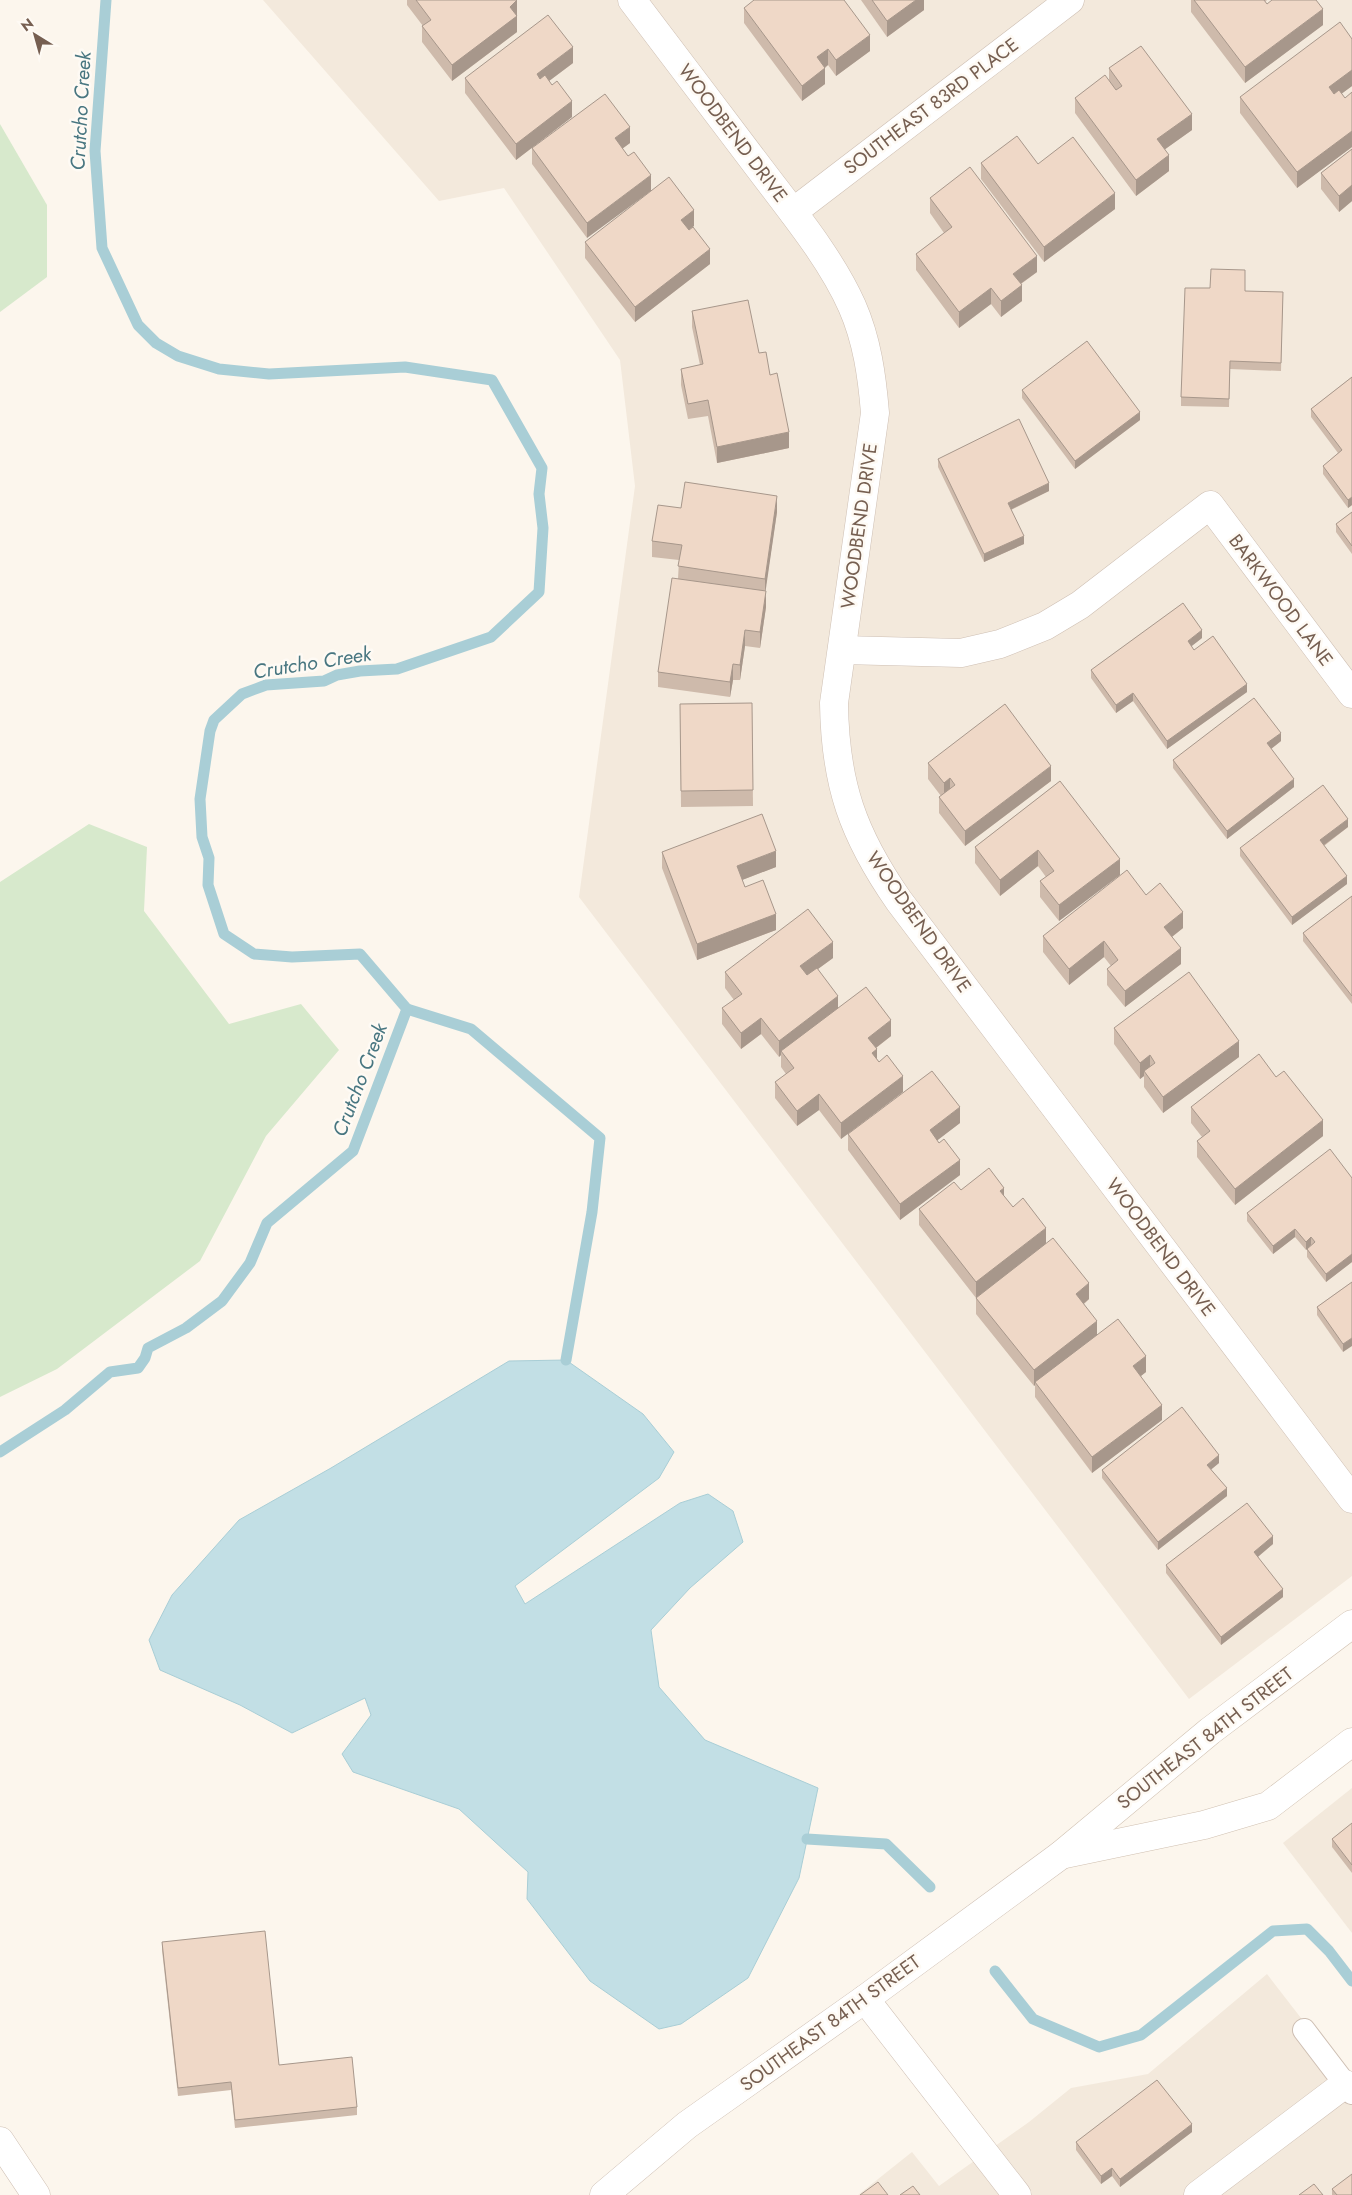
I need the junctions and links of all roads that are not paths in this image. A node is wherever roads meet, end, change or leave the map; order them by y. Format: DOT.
graph roads {
  1 [pos="632,0"];
  2 [pos="1070,0"];
  3 [pos="793,212"];
  4 [pos="842,650"];
  5 [pos="1352,694"];
  6 [pos="1352,1499"];
  7 [pos="1352,1624"];
  8 [pos="1352,1742"];
  9 [pos="1061,1855"];
  10 [pos="865,1999"];
  11 [pos="1304,2030"];
  12 [pos="1349,2089"];
  13 [pos="0,2141"];
  14 [pos="36,2195"];
  15 [pos="604,2195"];
  16 [pos="1017,2195"];
  17 [pos="1198,2195"];
  1 -- 3 [label="street, WOODBEND DRIVE"];
  2 -- 3 [label="street, SOUTHEAST 83RD PLACE"];
  3 -- 4 [label="street, WOODBEND DRIVE"];
  4 -- 5 [label="street, BARKWOOD LANE"];
  4 -- 6 [label="street, WOODBEND DRIVE"];
  7 -- 9 [label="street, SOUTHEAST 84TH STREET"];
  8 -- 9 [label="street, SOUTHEAST 84TH STREET"];
  9 -- 10 [label="street, SOUTHEAST 84TH STREET"];
  10 -- 15 [label="street, SOUTHEAST 84TH STREET"];
  10 -- 16 [label="street"];
  11 -- 12 [label="lane"];
  12 -- 17 [label="street"];
  13 -- 14 [label="street"];
}
